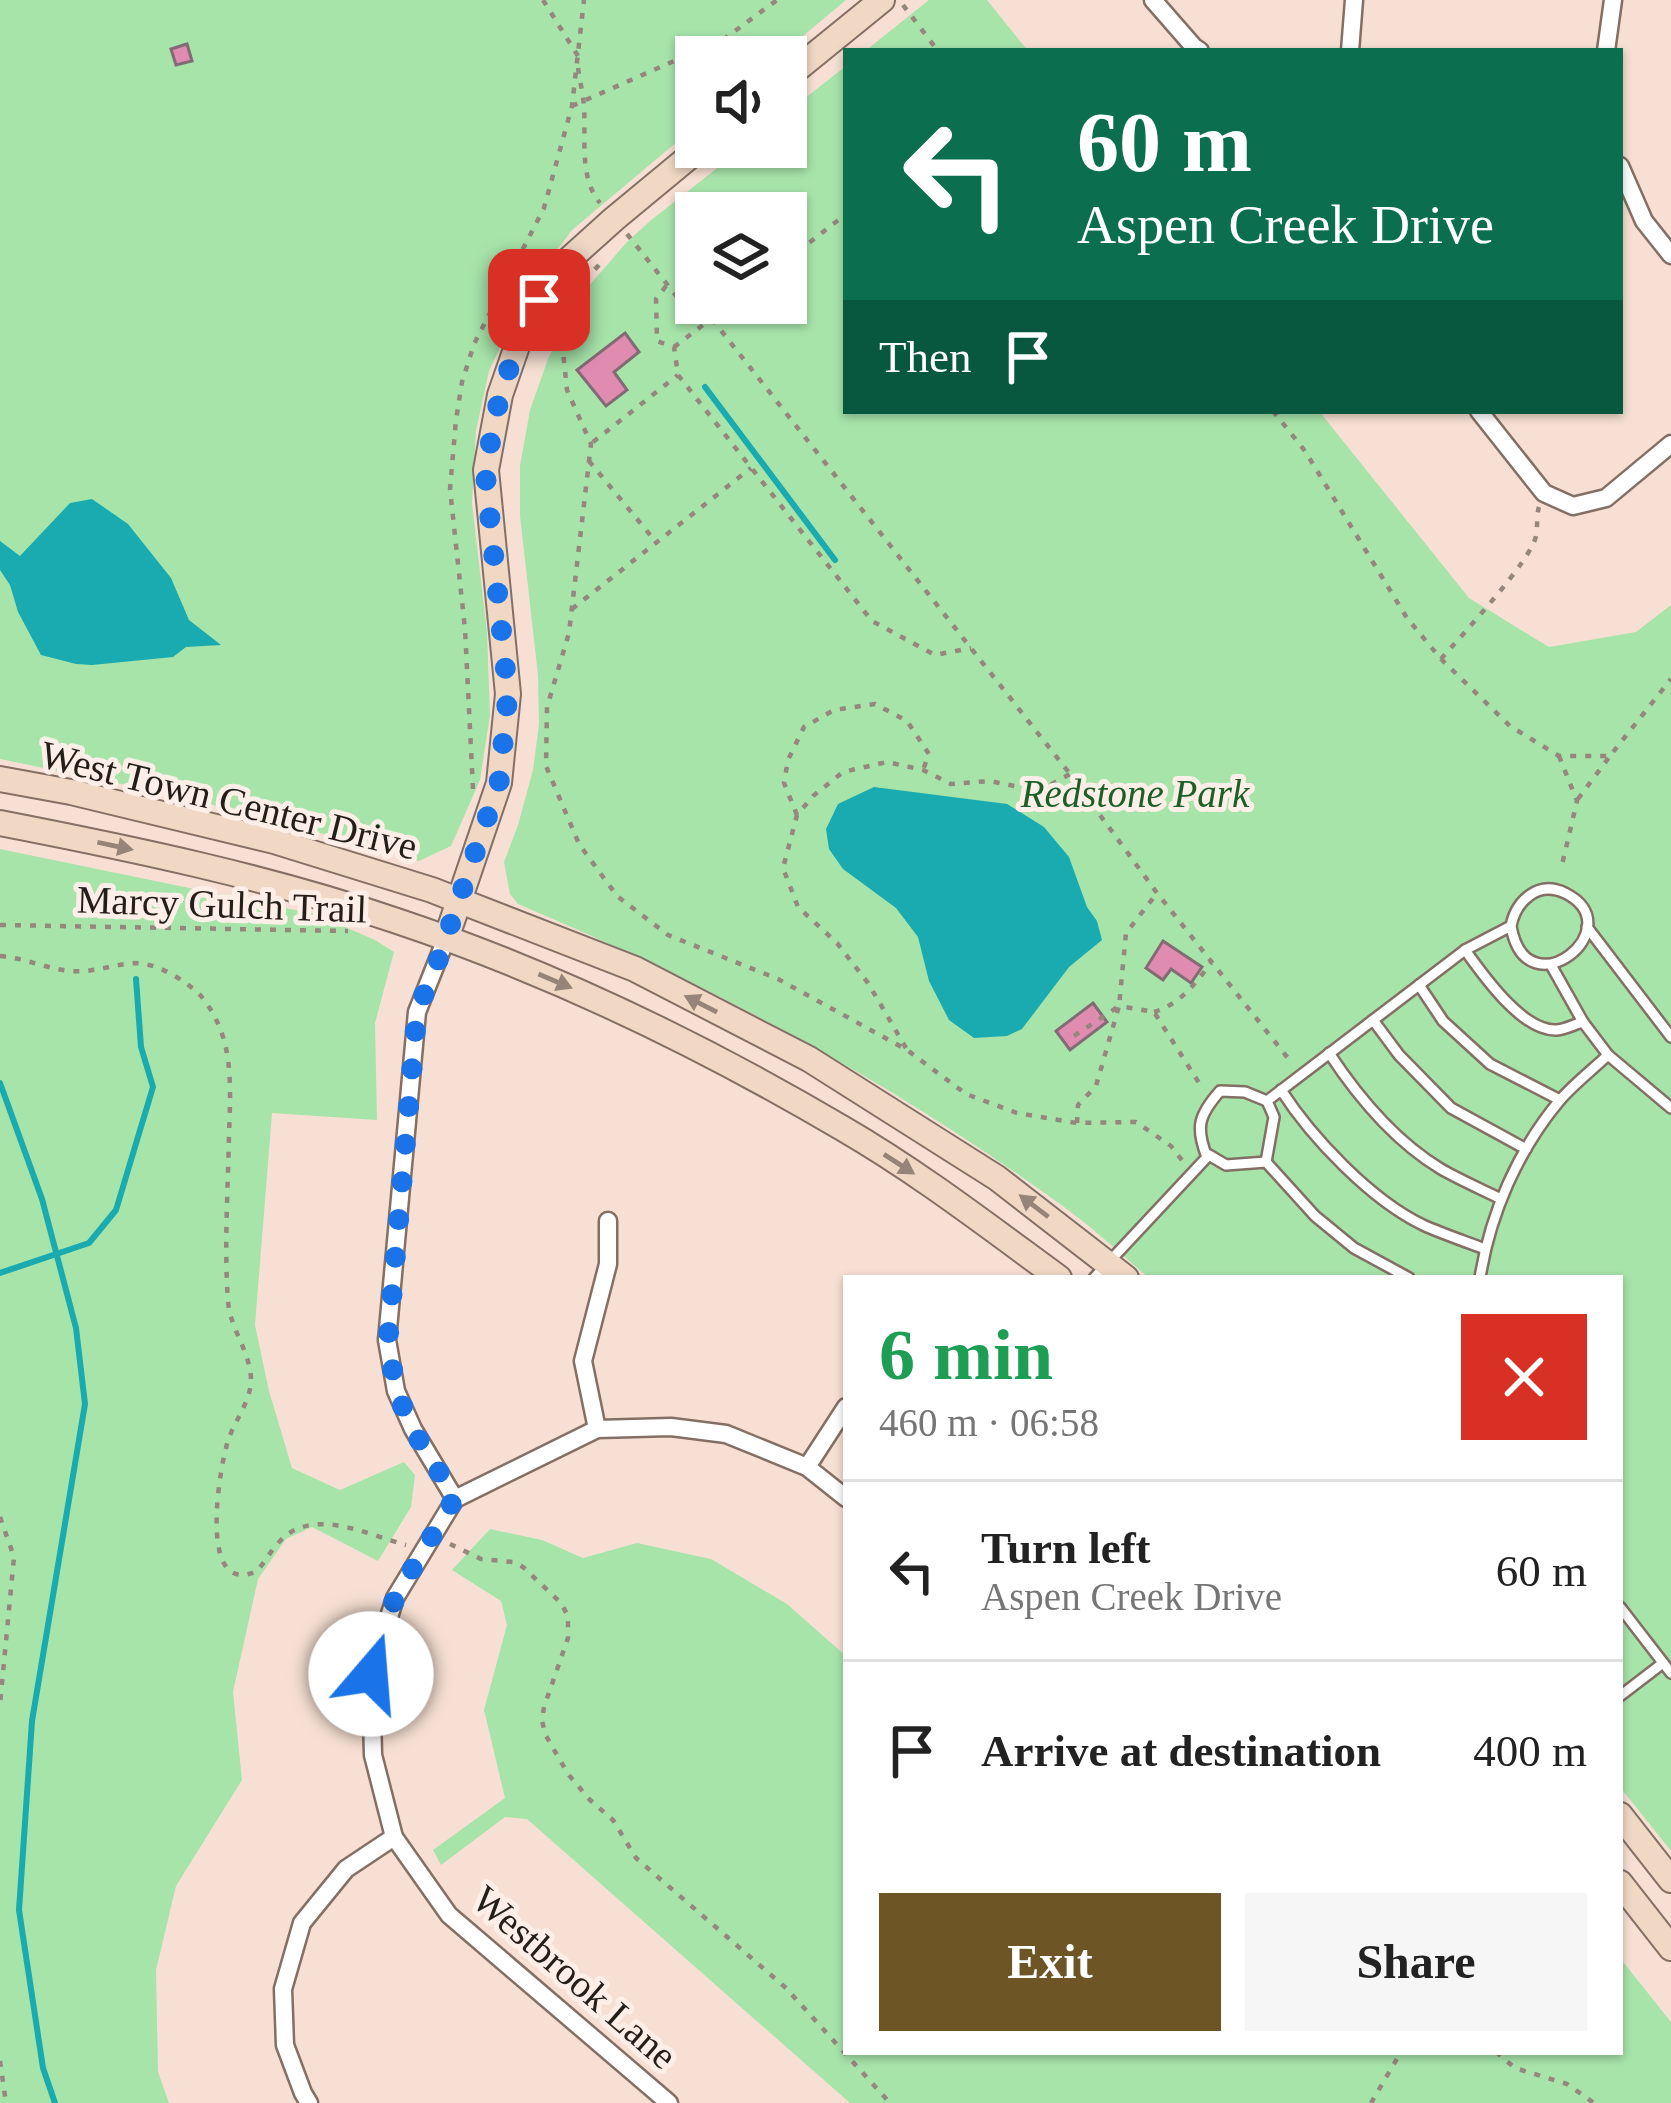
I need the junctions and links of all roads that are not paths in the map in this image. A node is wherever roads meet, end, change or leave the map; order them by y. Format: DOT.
graph roads {
  1 [pos="882,0"];
  2 [pos="1154,0"];
  3 [pos="1354,0"];
  4 [pos="1613,0"];
  5 [pos="1195,48"];
  6 [pos="1351,48"];
  7 [pos="1606,48"];
  8 [pos="807,61"];
  9 [pos="675,168"];
  10 [pos="1623,173"];
  11 [pos="1671,255"];
  12 [pos="1481,414"];
  13 [pos="1671,444"];
  14 [pos="0,779"];
  15 [pos="0,823"];
  16 [pos="459,900"];
  17 [pos="1511,926"];
  18 [pos="1587,926"];
  19 [pos="446,939"];
  20 [pos="1465,950"];
  21 [pos="1551,964"];
  22 [pos="1419,985"];
  23 [pos="1373,1020"];
  24 [pos="1583,1022"];
  25 [pos="1671,1037"];
  26 [pos="1329,1053"];
  27 [pos="1608,1055"];
  28 [pos="1281,1090"];
  29 [pos="1560,1100"];
  30 [pos="1267,1101"];
  31 [pos="1671,1108"];
  32 [pos="1526,1149"];
  33 [pos="1207,1157"];
  34 [pos="1266,1162"];
  35 [pos="1501,1198"];
  36 [pos="608,1220"];
  37 [pos="1485,1249"];
  38 [pos="1110,1273"];
  39 [pos="1055,1275"];
  40 [pos="1404,1275"];
  41 [pos="1481,1275"];
  42 [pos="843,1412"];
  43 [pos="597,1429"];
  44 [pos="807,1467"];
  45 [pos="843,1496"];
  46 [pos="455,1498"];
  47 [pos="1623,1611"];
  48 [pos="1663,1663"];
  49 [pos="1671,1673"];
  50 [pos="1623,1694"];
  51 [pos="1623,1819"];
  52 [pos="394,1837"];
  53 [pos="1671,1880"];
  54 [pos="1623,1887"];
  55 [pos="1671,1948"];
  56 [pos="309,2103"];
  57 [pos="669,2103"];
  1 -- 8 [label="street"];
  2 -- 5 [label="street"];
  3 -- 6 [label="street"];
  4 -- 7 [label="street"];
  9 -- 16 [label="street"];
  10 -- 11 [label="street"];
  12 -- 13 [label="street"];
  14 -- 16 [label="street, West Town Center Drive"];
  15 -- 19 [label="street, West Town Center Drive, one-way"];
  16 -- 19 [label="street"];
  38 -- 16 [label="street, West Town Center Drive, one-way"];
  17 -- 18 [label="lane"];
  17 -- 20 [label="lane"];
  17 -- 21 [label="lane"];
  18 -- 21 [label="lane"];
  18 -- 25 [label="lane"];
  19 -- 39 [label="street, West Town Center Drive, one-way"];
  19 -- 46 [label="street"];
  20 -- 22 [label="lane"];
  20 -- 24 [label="lane"];
  21 -- 24 [label="lane"];
  22 -- 23 [label="lane"];
  22 -- 29 [label="lane"];
  23 -- 26 [label="lane"];
  23 -- 32 [label="lane"];
  24 -- 27 [label="lane"];
  26 -- 28 [label="lane"];
  26 -- 35 [label="lane"];
  27 -- 29 [label="lane"];
  27 -- 31 [label="lane"];
  28 -- 30 [label="lane"];
  28 -- 37 [label="lane"];
  29 -- 32 [label="lane"];
  30 -- 33 [label="lane"];
  30 -- 34 [label="lane"];
  32 -- 35 [label="lane"];
  33 -- 34 [label="lane"];
  33 -- 38 [label="lane"];
  34 -- 40 [label="lane"];
  35 -- 37 [label="lane"];
  36 -- 43 [label="street"];
  37 -- 41 [label="lane"];
  42 -- 44 [label="street"];
  43 -- 44 [label="street"];
  43 -- 46 [label="street"];
  44 -- 45 [label="street"];
  46 -- 52 [label="street, Westbrook Lane"];
  47 -- 48 [label="lane"];
  48 -- 49 [label="lane"];
  48 -- 50 [label="lane"];
  51 -- 53 [label="street"];
  52 -- 56 [label="street"];
  52 -- 57 [label="street, Westbrook Lane"];
  54 -- 55 [label="street"];
}
